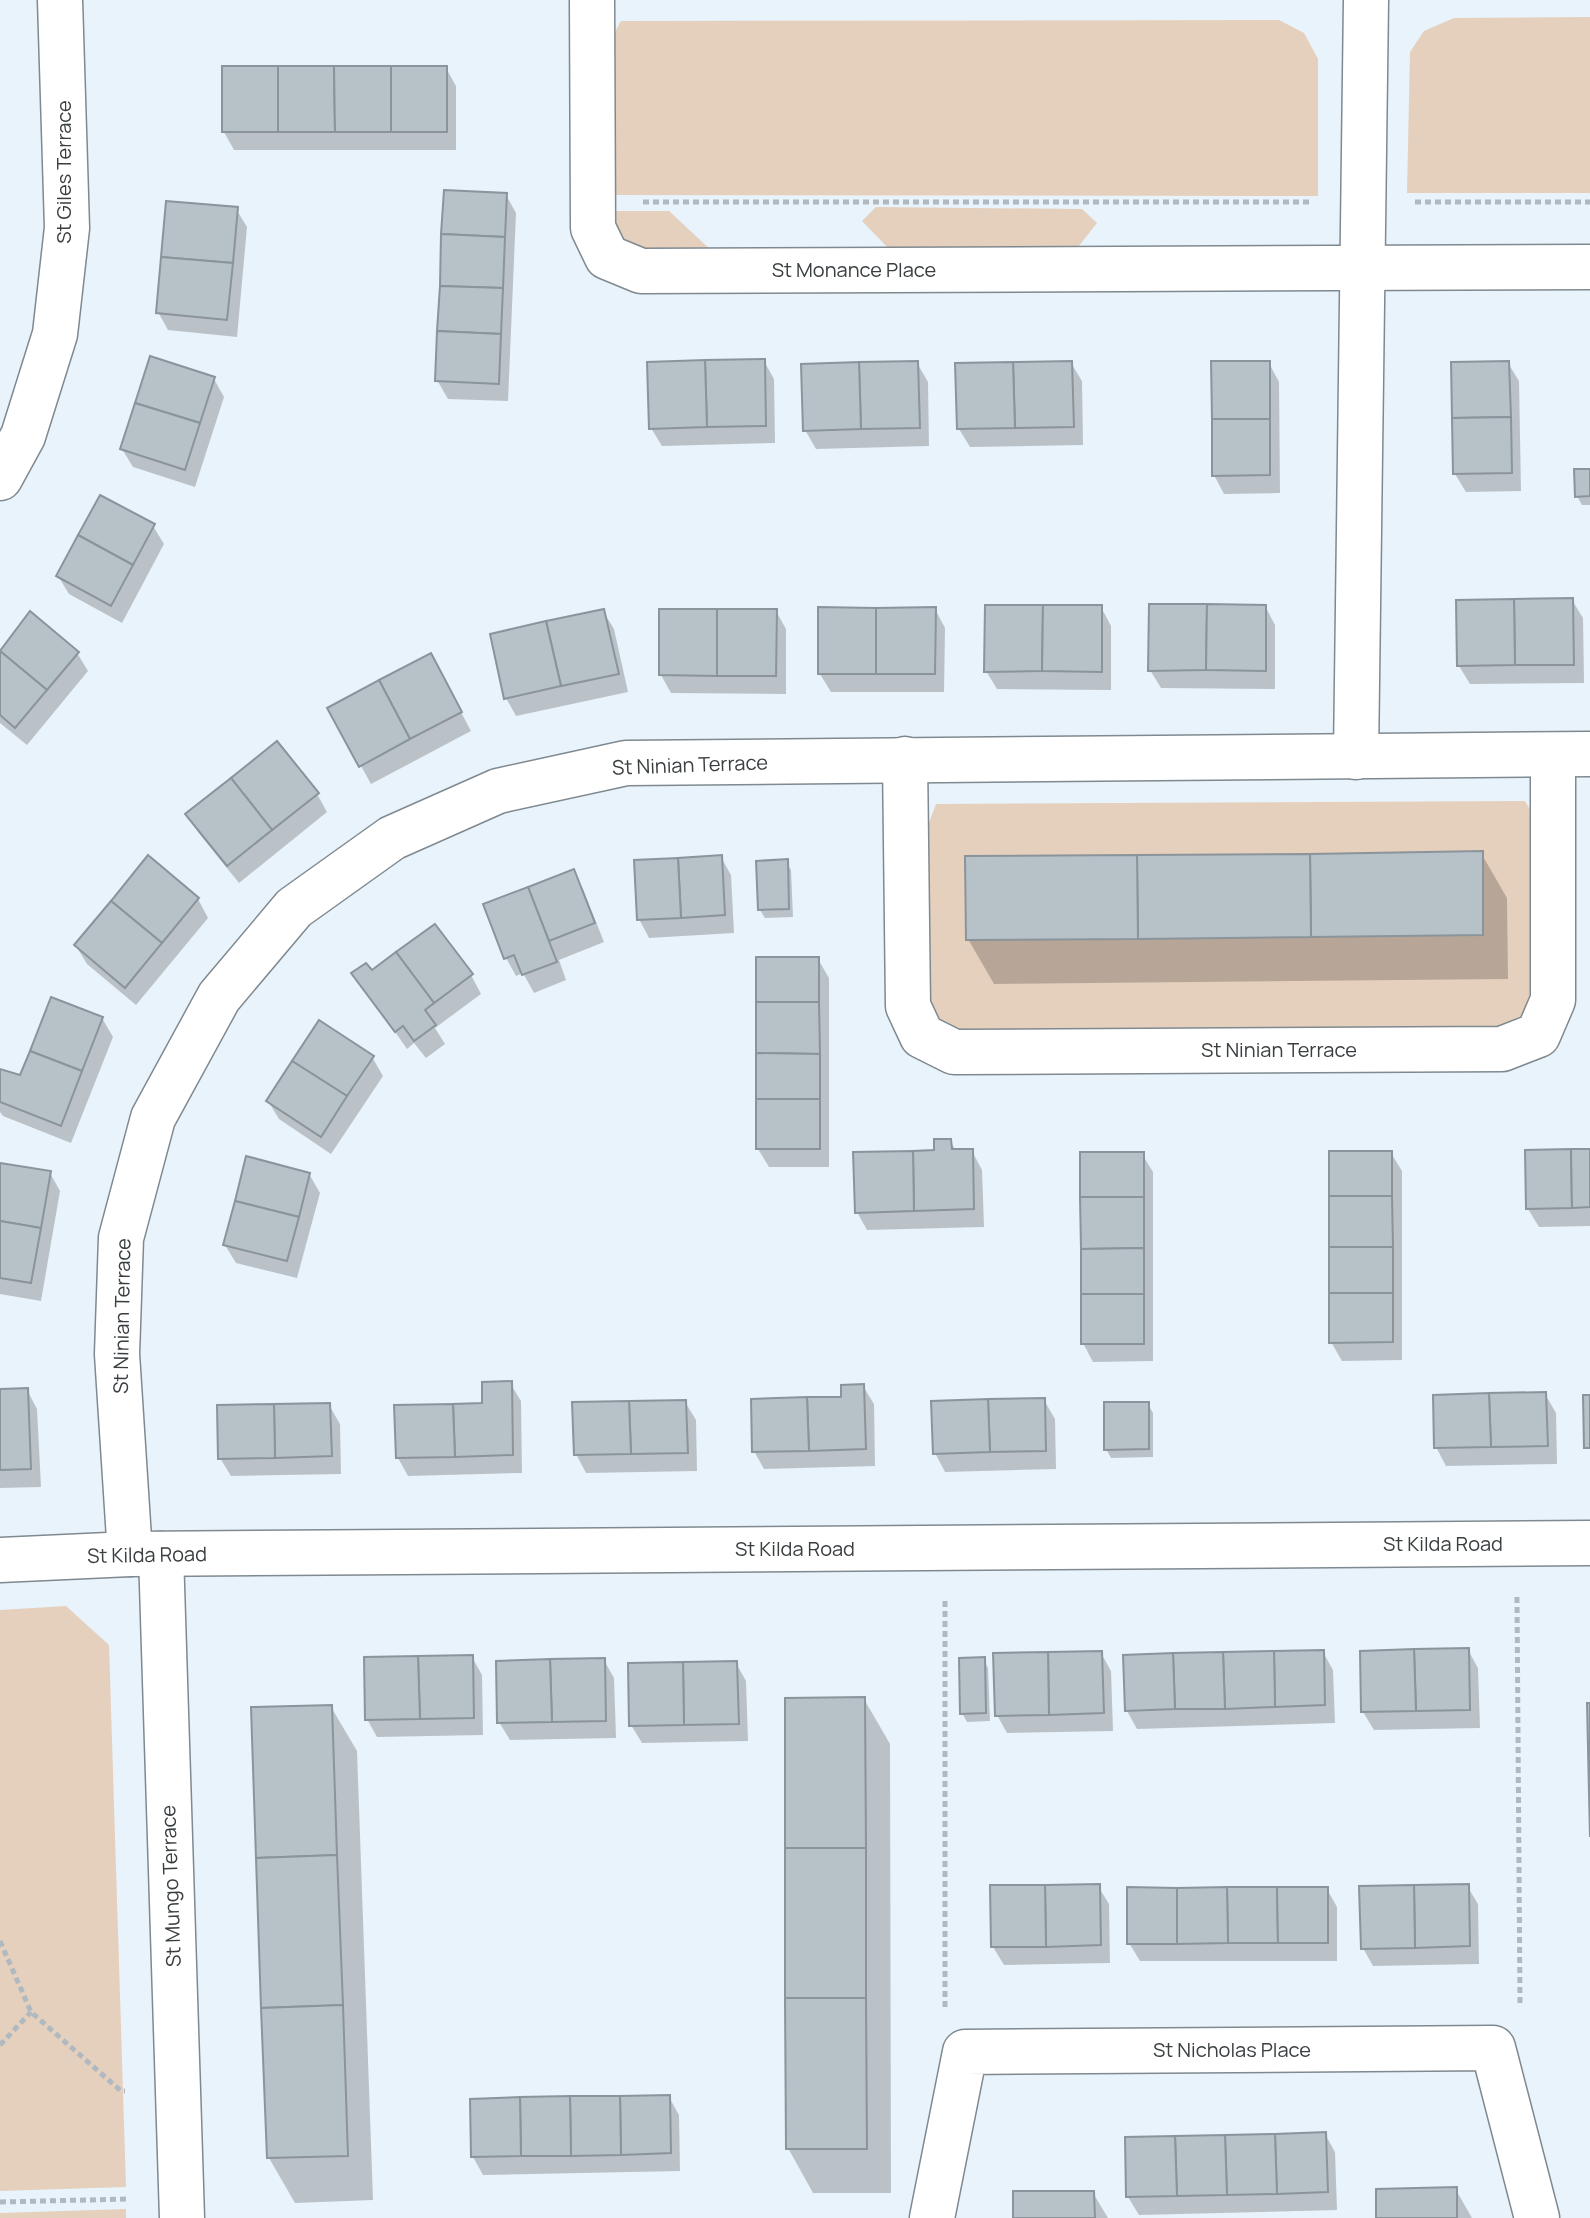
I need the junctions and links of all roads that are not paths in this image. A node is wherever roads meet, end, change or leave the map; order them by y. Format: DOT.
graph roads {
  1 [pos="60,0"];
  2 [pos="592,0"];
  3 [pos="1366,0"];
  4 [pos="1590,267"];
  5 [pos="1364,268"];
  6 [pos="0,478"];
  7 [pos="1571,754"];
  8 [pos="1356,757"];
  9 [pos="905,759"];
  10 [pos="1590,1543"];
  11 [pos="146,1554"];
  12 [pos="0,1560"];
  13 [pos="182,2208"];
  14 [pos="932,2218"];
  15 [pos="1537,2218"];
  1 -- 6 [label="street, St Giles Terrace"];
  2 -- 5 [label="street, St Monance Place"];
  3 -- 5 [label="street"];
  4 -- 5 [label="street, St Monance Place"];
  5 -- 8 [label="street"];
  7 -- 8 [label="street, St Ninian Terrace"];
  7 -- 9 [label="street, St Ninian Terrace"];
  8 -- 9 [label="street, St Ninian Terrace"];
  9 -- 11 [label="street, St Ninian Terrace"];
  10 -- 11 [label="street, St Kilda Road"];
  11 -- 12 [label="street, St Kilda Road"];
  11 -- 13 [label="street, St Mungo Terrace"];
  14 -- 15 [label="street, St Nicholas Place"];
}
